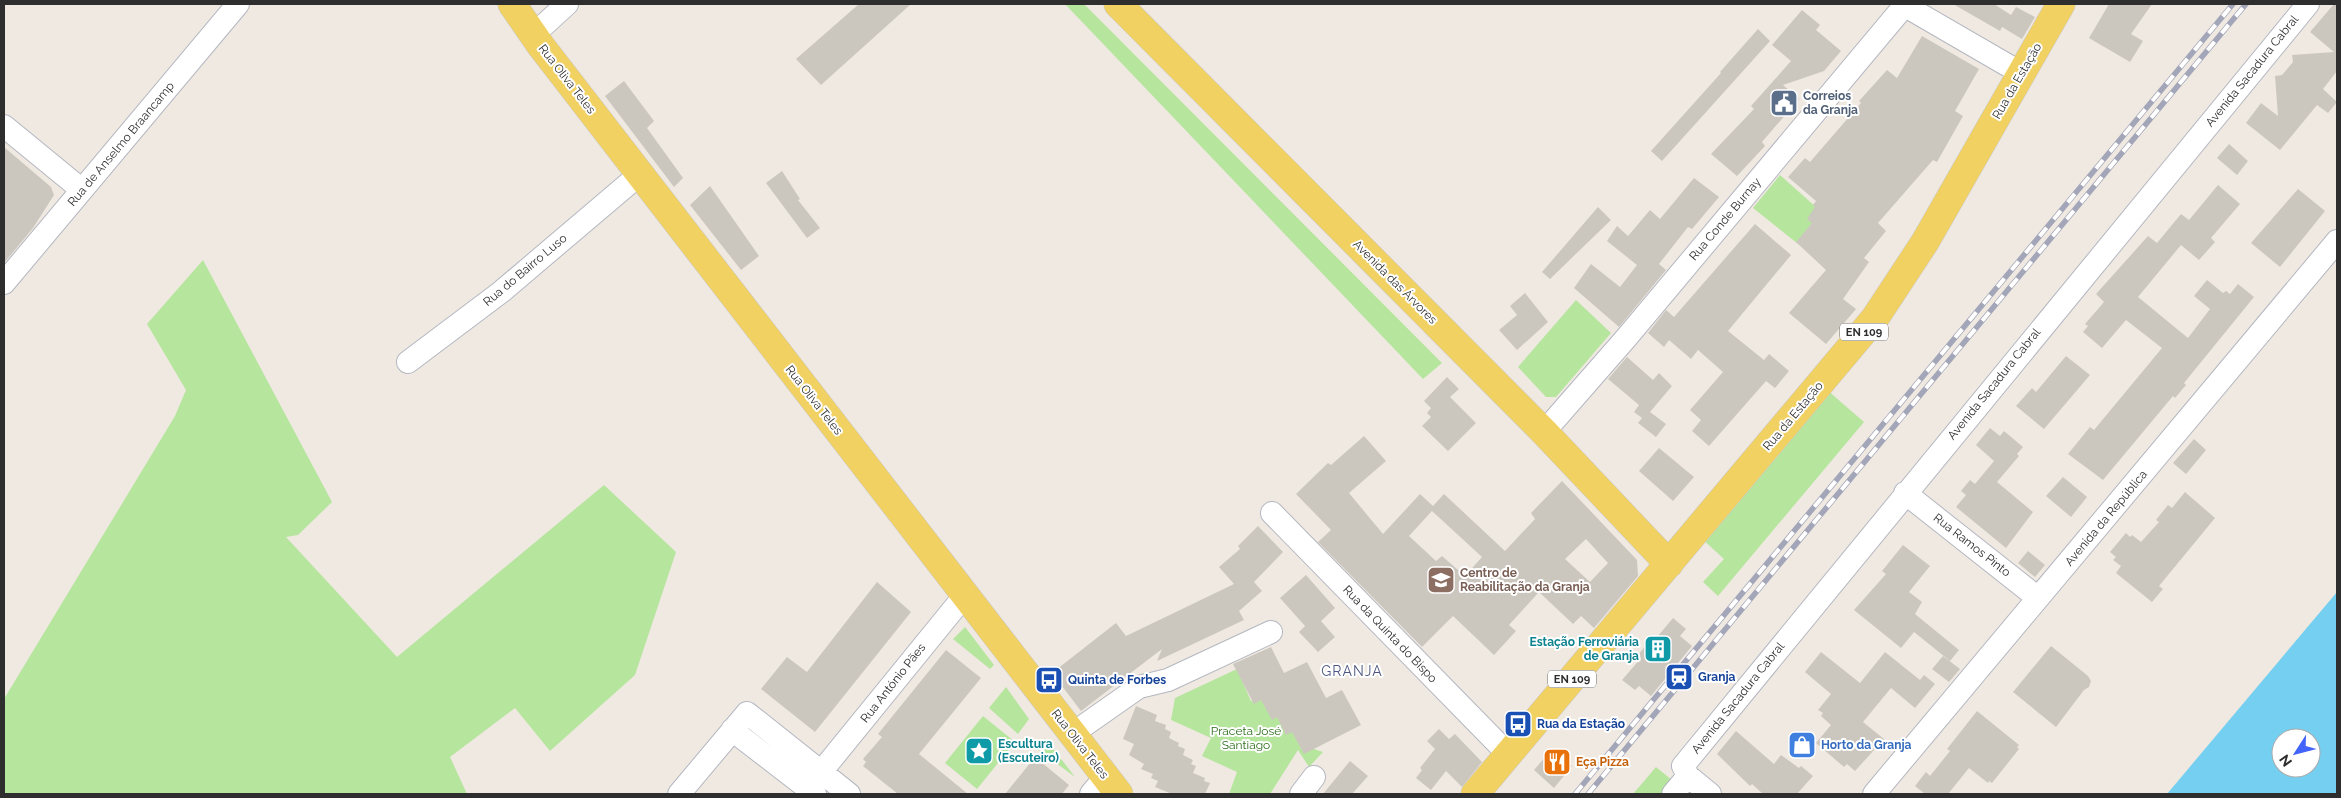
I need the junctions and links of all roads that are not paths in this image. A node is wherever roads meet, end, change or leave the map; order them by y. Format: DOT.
graph roads {
  1 [pos="238,4"];
  2 [pos="512,4"];
  3 [pos="567,4"];
  4 [pos="1118,4"];
  5 [pos="1904,4"];
  6 [pos="2061,4"];
  7 [pos="2308,4"];
  8 [pos="533,35"];
  9 [pos="2021,73"];
  10 [pos="4,126"];
  11 [pos="640,174"];
  12 [pos="82,190"];
  13 [pos="2337,241"];
  14 [pos="4,283"];
  15 [pos="408,362"];
  16 [pos="1544,432"];
  17 [pos="1905,493"];
  18 [pos="1272,513"];
  19 [pos="1668,564"];
  20 [pos="965,594"];
  21 [pos="2038,598"];
  22 [pos="1271,632"];
  23 [pos="732,730"];
  24 [pos="1072,734"];
  25 [pos="1509,755"];
  26 [pos="1685,771"];
  27 [pos="1314,776"];
  28 [pos="815,785"];
  29 [pos="1105,788"];
  30 [pos="679,794"];
  31 [pos="849,794"];
  32 [pos="1301,794"];
  33 [pos="1475,794"];
  34 [pos="1673,794"];
  35 [pos="1710,794"];
  36 [pos="1874,794"];
  1 -- 12 [label="street, Rua de Anselmo Braancamp"];
  2 -- 8 [label="main road, Rua Oliva Teles"];
  3 -- 8 [label="street"];
  4 -- 16 [label="main road, Avenida das Árvores"];
  5 -- 9 [label="street"];
  5 -- 16 [label="street, Rua Conde Burnay"];
  6 -- 9 [label="main road, Rua da Estação / EN 109"];
  7 -- 17 [label="street, Avenida Sacadura Cabral"];
  8 -- 11 [label="main road, Rua Oliva Teles"];
  9 -- 19 [label="main road, Rua da Estação / EN 109"];
  10 -- 12 [label="street"];
  11 -- 15 [label="street, Rua do Bairro Luso"];
  11 -- 20 [label="main road, Rua Oliva Teles"];
  12 -- 14 [label="street, Rua de Anselmo Braancamp"];
  13 -- 21 [label="street, Avenida da República"];
  16 -- 19 [label="main road, Avenida das Árvores"];
  17 -- 21 [label="street, Rua Ramos Pinto"];
  17 -- 26 [label="street, Avenida Sacadura Cabral"];
  18 -- 25 [label="street, Rua da Quinta do Bispo"];
  19 -- 25 [label="main road, Rua da Estação / EN 109"];
  20 -- 24 [label="main road, Rua Oliva Teles"];
  20 -- 28 [label="street, Rua António Pães"];
  21 -- 36 [label="street, Avenida da República"];
  22 -- 24 [label="street"];
  23 -- 28 [label="street"];
  23 -- 28 [label="street"];
  23 -- 30 [label="street"];
  24 -- 29 [label="main road, Rua Oliva Teles"];
  25 -- 33 [label="main road, Rua da Estação / EN 109"];
  26 -- 34 [label="street, Avenida Sacadura Cabral"];
  26 -- 35 [label="street"];
  27 -- 32 [label="street"];
  28 -- 31 [label="street"];
}
